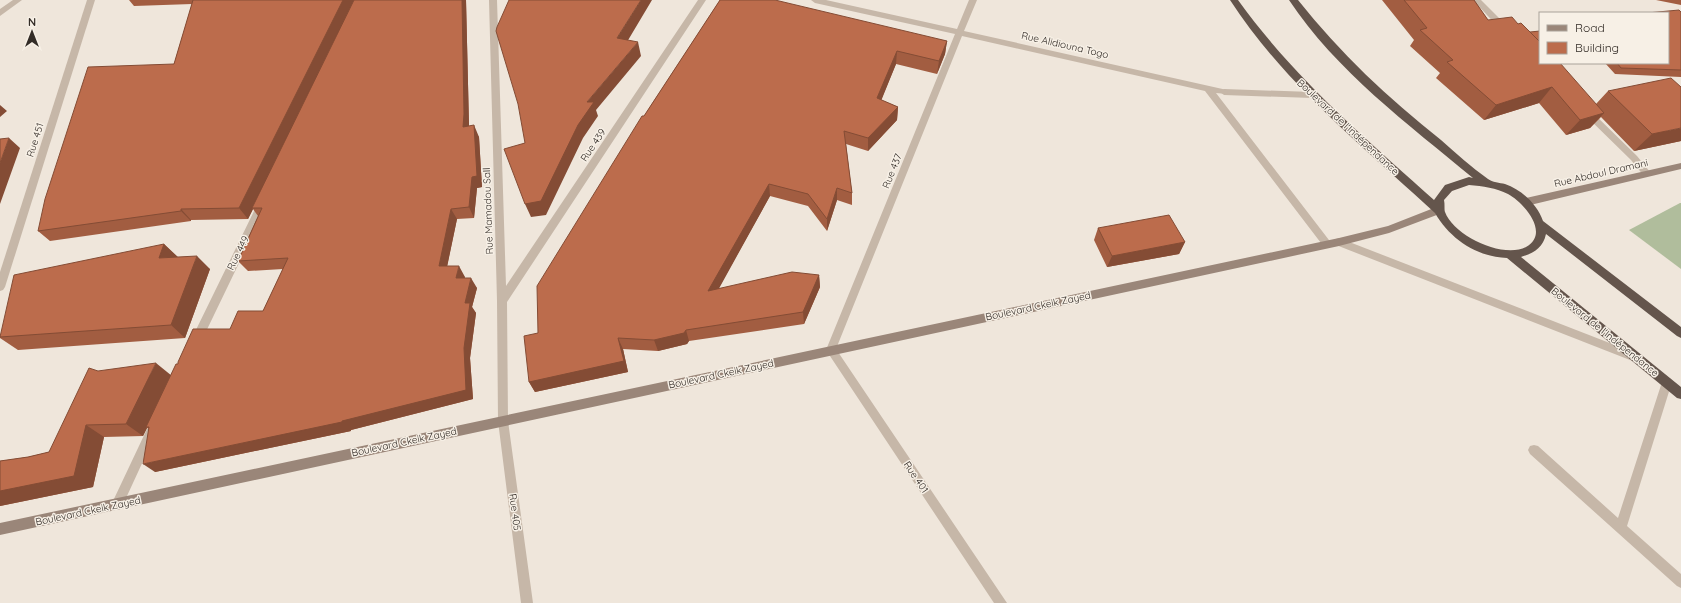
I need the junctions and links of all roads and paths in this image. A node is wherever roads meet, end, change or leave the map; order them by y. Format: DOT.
graph roads {
  1 [pos="18,0"];
  2 [pos="91,0"];
  3 [pos="493,0"];
  4 [pos="702,0"];
  5 [pos="815,0"];
  6 [pos="973,0"];
  7 [pos="1234,0"];
  8 [pos="1293,0"];
  9 [pos="1477,0"];
  10 [pos="1,11"];
  11 [pos="960,32"];
  12 [pos="1510,33"];
  13 [pos="1208,89"];
  14 [pos="1312,95"];
  15 [pos="1581,105"];
  16 [pos="1681,166"];
  17 [pos="1646,174"];
  18 [pos="1485,182"];
  19 [pos="268,192"];
  20 [pos="1526,202"];
  21 [pos="1439,210"];
  22 [pos="1541,224"];
  23 [pos="1339,242"];
  24 [pos="1327,244"];
  25 [pos="1510,254"];
  26 [pos="1,281"];
  27 [pos="502,301"];
  28 [pos="1681,333"];
  29 [pos="192,349"];
  30 [pos="831,350"];
  31 [pos="1637,358"];
  32 [pos="1667,382"];
  33 [pos="1681,394"];
  34 [pos="503,421"];
  35 [pos="154,427"];
  36 [pos="1534,450"];
  37 [pos="116,505"];
  38 [pos="1621,528"];
  39 [pos="0,529"];
  40 [pos="1681,582"];
  41 [pos="527,603"];
  42 [pos="1001,603"];
  1 -- 10 [label="street"];
  2 -- 26 [label="street, Rue 451"];
  3 -- 27 [label="street, Rue Mamadou Sall"];
  4 -- 27 [label="street, Rue 439"];
  5 -- 11 [label="street, Rue Alidiouna Togo"];
  6 -- 11 [label="street, Rue 437"];
  7 -- 14 [label="highway, Boulevard de l'Indépendance"];
  8 -- 18 [label="highway"];
  9 -- 12 [label="street"];
  11 -- 13 [label="street, Rue Alidiouna Togo"];
  11 -- 30 [label="street, Rue 437"];
  13 -- 14 [label="street, Rue Alidiouna Togo"];
  13 -- 24 [label="street"];
  14 -- 21 [label="highway, Boulevard de l'Indépendance"];
  15 -- 17 [label="street"];
  16 -- 17 [label="main road, Rue Abdoul Dramani"];
  17 -- 20 [label="main road, Rue Abdoul Dramani"];
  18 -- 20 [label="highway"];
  18 -- 21 [label="highway"];
  19 -- 29 [label="street, Rue 449"];
  20 -- 22 [label="highway"];
  21 -- 23 [label="main road, Boulevard Ckeik Zayed"];
  21 -- 25 [label="highway"];
  22 -- 25 [label="highway"];
  22 -- 28 [label="highway"];
  23 -- 24 [label="main road, Boulevard Ckeik Zayed"];
  23 -- 31 [label="street"];
  24 -- 30 [label="main road, Boulevard Ckeik Zayed"];
  25 -- 31 [label="highway, Boulevard de l'Indépendance"];
  27 -- 34 [label="street, Rue Mamadou Sall"];
  30 -- 34 [label="main road, Boulevard Ckeik Zayed"];
  30 -- 42 [label="street, Rue 401"];
  31 -- 32 [label="highway, Boulevard de l'Indépendance"];
  32 -- 33 [label="highway, Boulevard de l'Indépendance"];
  32 -- 38 [label="street"];
  34 -- 37 [label="main road, Boulevard Ckeik Zayed"];
  34 -- 41 [label="street, Rue 405"];
  35 -- 37 [label="street"];
  36 -- 38 [label="street"];
  37 -- 39 [label="main road, Boulevard Ckeik Zayed"];
  38 -- 40 [label="street"];
}
